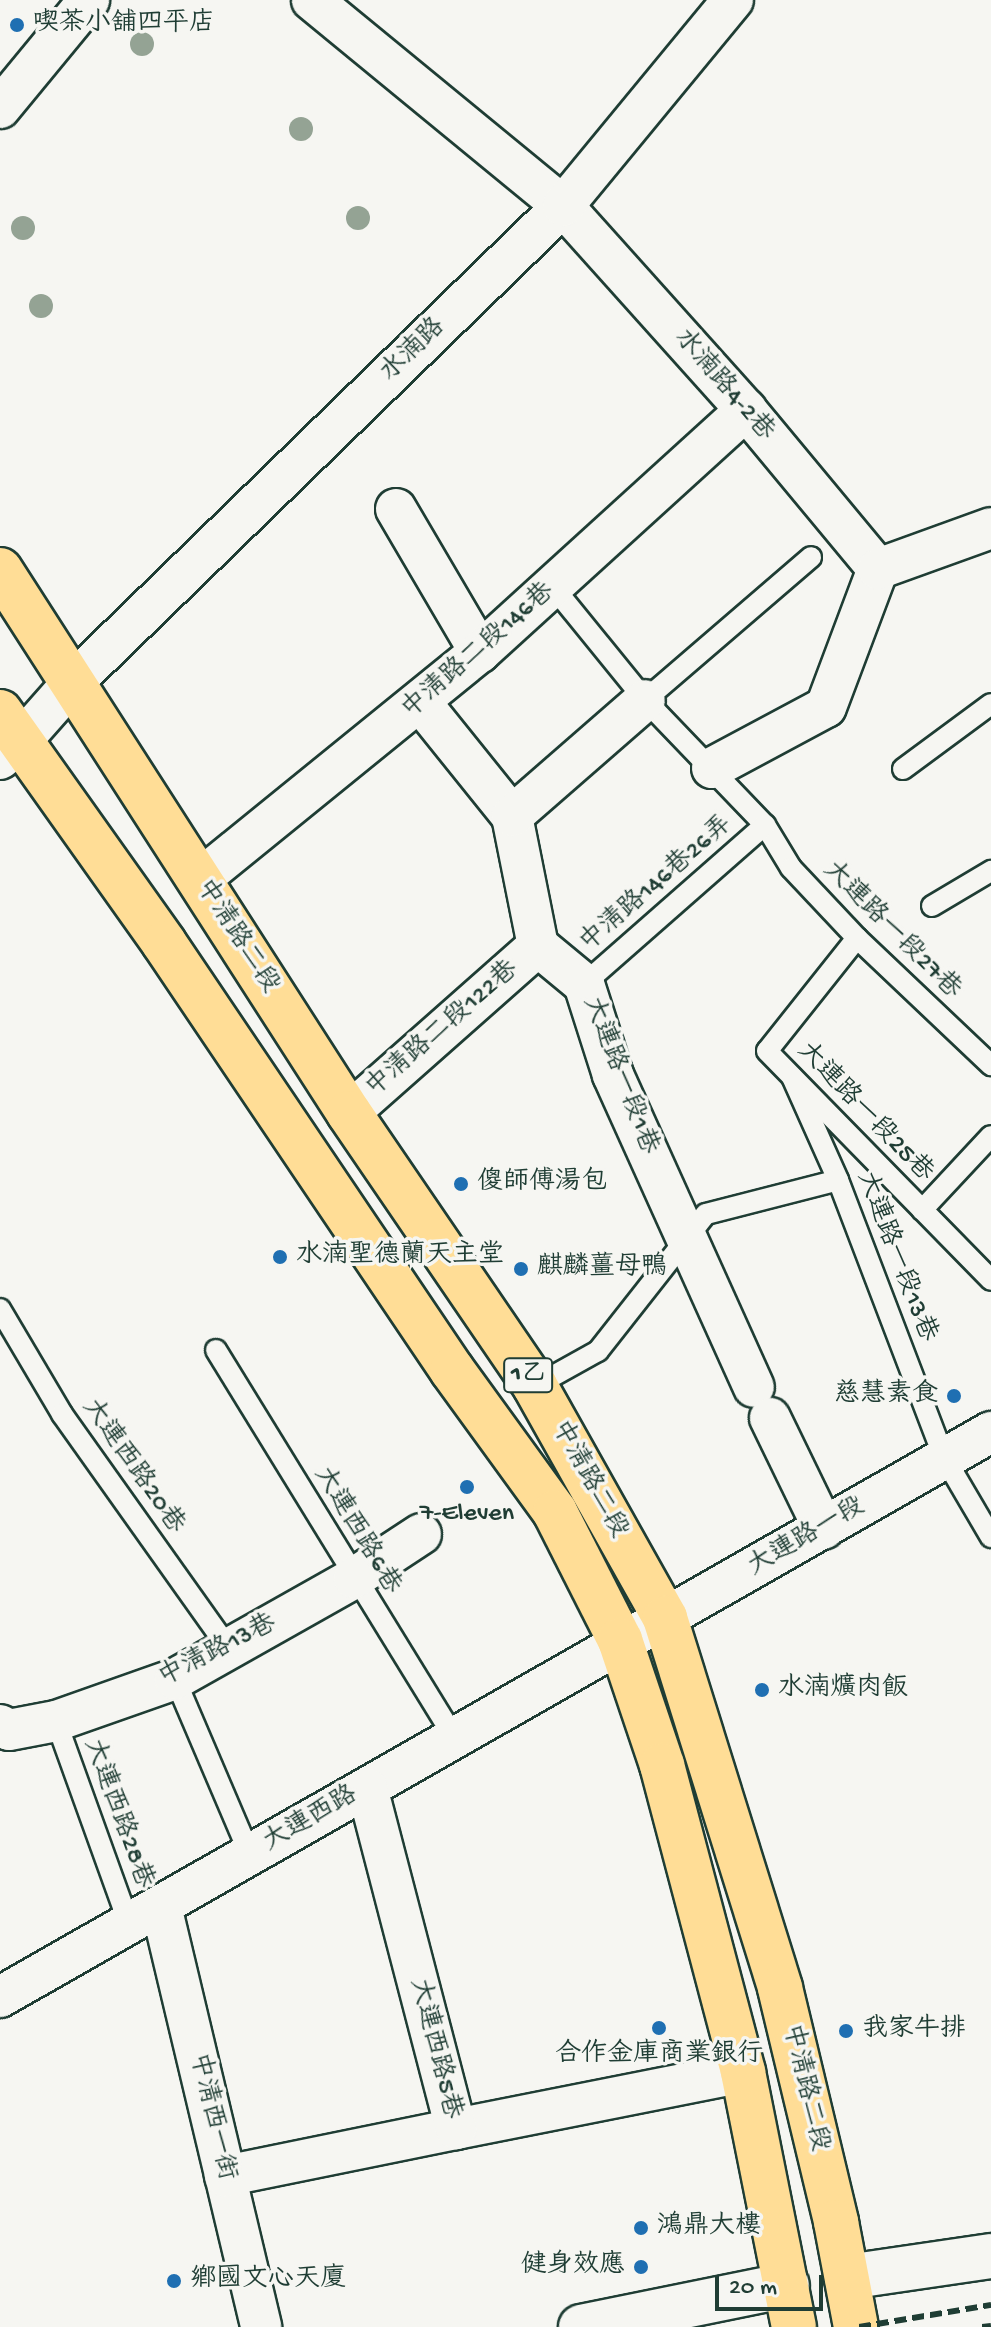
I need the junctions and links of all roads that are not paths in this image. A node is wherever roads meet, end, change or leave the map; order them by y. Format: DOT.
graph roads {
  1 [pos="89,0"];
  2 [pos="312,0"];
  3 [pos="733,0"];
  4 [pos="0,108"];
  5 [pos="563,206"];
  6 [pos="746,410"];
  7 [pos="396,509"];
  8 [pos="991,528"];
  9 [pos="811,557"];
  10 [pos="878,569"];
  11 [pos="0,570"];
  12 [pos="554,588"];
  13 [pos="480,652"];
  14 [pos="74,681"];
  15 [pos="645,700"];
  16 [pos="421,703"];
  17 [pos="991,704"];
  18 [pos="7,738"];
  19 [pos="712,768"];
  20 [pos="903,769"];
  21 [pos="512,816"];
  22 [pos="765,825"];
  23 [pos="991,871"];
  24 [pos="199,880"];
  25 [pos="932,906"];
  26 [pos="857,938"];
  27 [pos="538,946"];
  28 [pos="584,984"];
  29 [pos="991,1065"];
  30 [pos="792,1077"];
  31 [pos="349,1113"];
  32 [pos="991,1136"];
  33 [pos="838,1180"];
  34 [pos="922,1210"];
  35 [pos="688,1239"];
  36 [pos="991,1280"];
  37 [pos="0,1309"];
  38 [pos="216,1350"];
  39 [pos="535,1386"];
  40 [pos="991,1432"];
  41 [pos="944,1457"];
  42 [pos="824,1529"];
  43 [pos="421,1534"];
  44 [pos="991,1537"];
  45 [pos="354,1578"];
  46 [pos="665,1618"];
  47 [pos="620,1640"];
  48 [pos="229,1649"];
  49 [pos="175,1679"];
  50 [pos="56,1721"];
  51 [pos="0,1725"];
  52 [pos="455,1738"];
  53 [pos="367,1788"];
  54 [pos="250,1855"];
  55 [pos="145,1915"];
  56 [pos="0,1997"];
  57 [pos="743,2072"];
  58 [pos="456,2129"];
  59 [pos="225,2176"];
  60 [pos="991,2256"];
  61 [pos="847,2277"];
  62 [pos="790,2306"];
  63 [pos="261,2327"];
  64 [pos="581,2327"];
  65 [pos="856,2327"];
  1 -- 4 [label="street"];
  2 -- 5 [label="street, 水湳路4-2巷"];
  3 -- 5 [label="street, 水湳路"];
  5 -- 6 [label="street, 水湳路4-2巷"];
  5 -- 14 [label="street, 水湳路"];
  6 -- 10 [label="street, 水湳路4-2巷"];
  6 -- 12 [label="street, 中清路二段146巷"];
  7 -- 13 [label="street"];
  8 -- 10 [label="street"];
  9 -- 15 [label="lane"];
  10 -- 19 [label="street"];
  11 -- 14 [label="main road, 中清路二段 / 1乙"];
  12 -- 13 [label="street, 中清路二段146巷"];
  12 -- 15 [label="lane, 大連路一段27巷"];
  13 -- 16 [label="street, 中清路二段146巷"];
  14 -- 18 [label="street, 水湳路"];
  14 -- 24 [label="main road, 中清路二段 / 1乙"];
  15 -- 19 [label="lane, 大連路一段27巷"];
  15 -- 21 [label="street"];
  16 -- 21 [label="street"];
  16 -- 24 [label="street, 中清路二段146巷"];
  17 -- 20 [label="lane"];
  18 -- 47 [label="main road, 中清路二段 / 1乙"];
  19 -- 22 [label="lane, 大連路一段27巷"];
  21 -- 27 [label="street"];
  22 -- 26 [label="lane, 大連路一段27巷"];
  22 -- 28 [label="lane, 中清路146巷26弄"];
  23 -- 25 [label="lane"];
  24 -- 31 [label="main road, 中清路二段 / 1乙"];
  26 -- 29 [label="lane, 大連路一段27巷"];
  26 -- 30 [label="lane, 大連路一段25巷"];
  27 -- 28 [label="street, 大連路一段1巷"];
  27 -- 31 [label="street, 中清路二段122巷"];
  28 -- 35 [label="street, 大連路一段1巷"];
  30 -- 33 [label="lane, 大連路一段13巷"];
  30 -- 34 [label="lane, 大連路一段25巷"];
  31 -- 39 [label="main road, 中清路二段 / 1乙"];
  32 -- 34 [label="lane"];
  33 -- 35 [label="lane"];
  33 -- 41 [label="lane, 大連路一段13巷"];
  34 -- 36 [label="lane, 大連路一段25巷"];
  35 -- 39 [label="lane"];
  35 -- 42 [label="street, 大連路一段1巷"];
  37 -- 48 [label="lane, 大連西路20巷"];
  38 -- 45 [label="lane, 大連西路6巷"];
  39 -- 46 [label="main road, 中清路二段 / 1乙"];
  40 -- 41 [label="street, 大連路一段"];
  41 -- 42 [label="street, 大連路一段"];
  41 -- 44 [label="lane, 大連路一段13巷"];
  42 -- 46 [label="street, 大連路一段"];
  43 -- 45 [label="street, 中清路13巷"];
  45 -- 48 [label="street, 中清路13巷"];
  45 -- 52 [label="lane, 大連西路6巷"];
  46 -- 47 [label="street, 大連路一段"];
  46 -- 61 [label="main road, 中清路二段 / 1乙"];
  47 -- 52 [label="street, 大連西路"];
  47 -- 57 [label="main road, 中清路二段 / 1乙"];
  48 -- 49 [label="street, 中清路13巷"];
  49 -- 50 [label="street, 中清路13巷"];
  49 -- 54 [label="lane"];
  50 -- 51 [label="street, 中清路13巷"];
  50 -- 55 [label="lane, 大連西路28巷"];
  52 -- 53 [label="street, 大連西路"];
  53 -- 54 [label="street, 大連西路"];
  53 -- 58 [label="street, 大連西路5巷"];
  54 -- 55 [label="street, 大連西路"];
  55 -- 56 [label="street, 大連西路"];
  55 -- 59 [label="street, 中清西一街"];
  57 -- 58 [label="street"];
  57 -- 62 [label="main road, 中清路二段 / 1乙"];
  58 -- 59 [label="street, 大連西路5巷"];
  59 -- 63 [label="street, 中清西一街"];
  60 -- 61 [label="main road"];
  61 -- 62 [label="main road"];
  61 -- 65 [label="main road, 中清路二段 / 1乙"];
  62 -- 64 [label="main road"];
}
